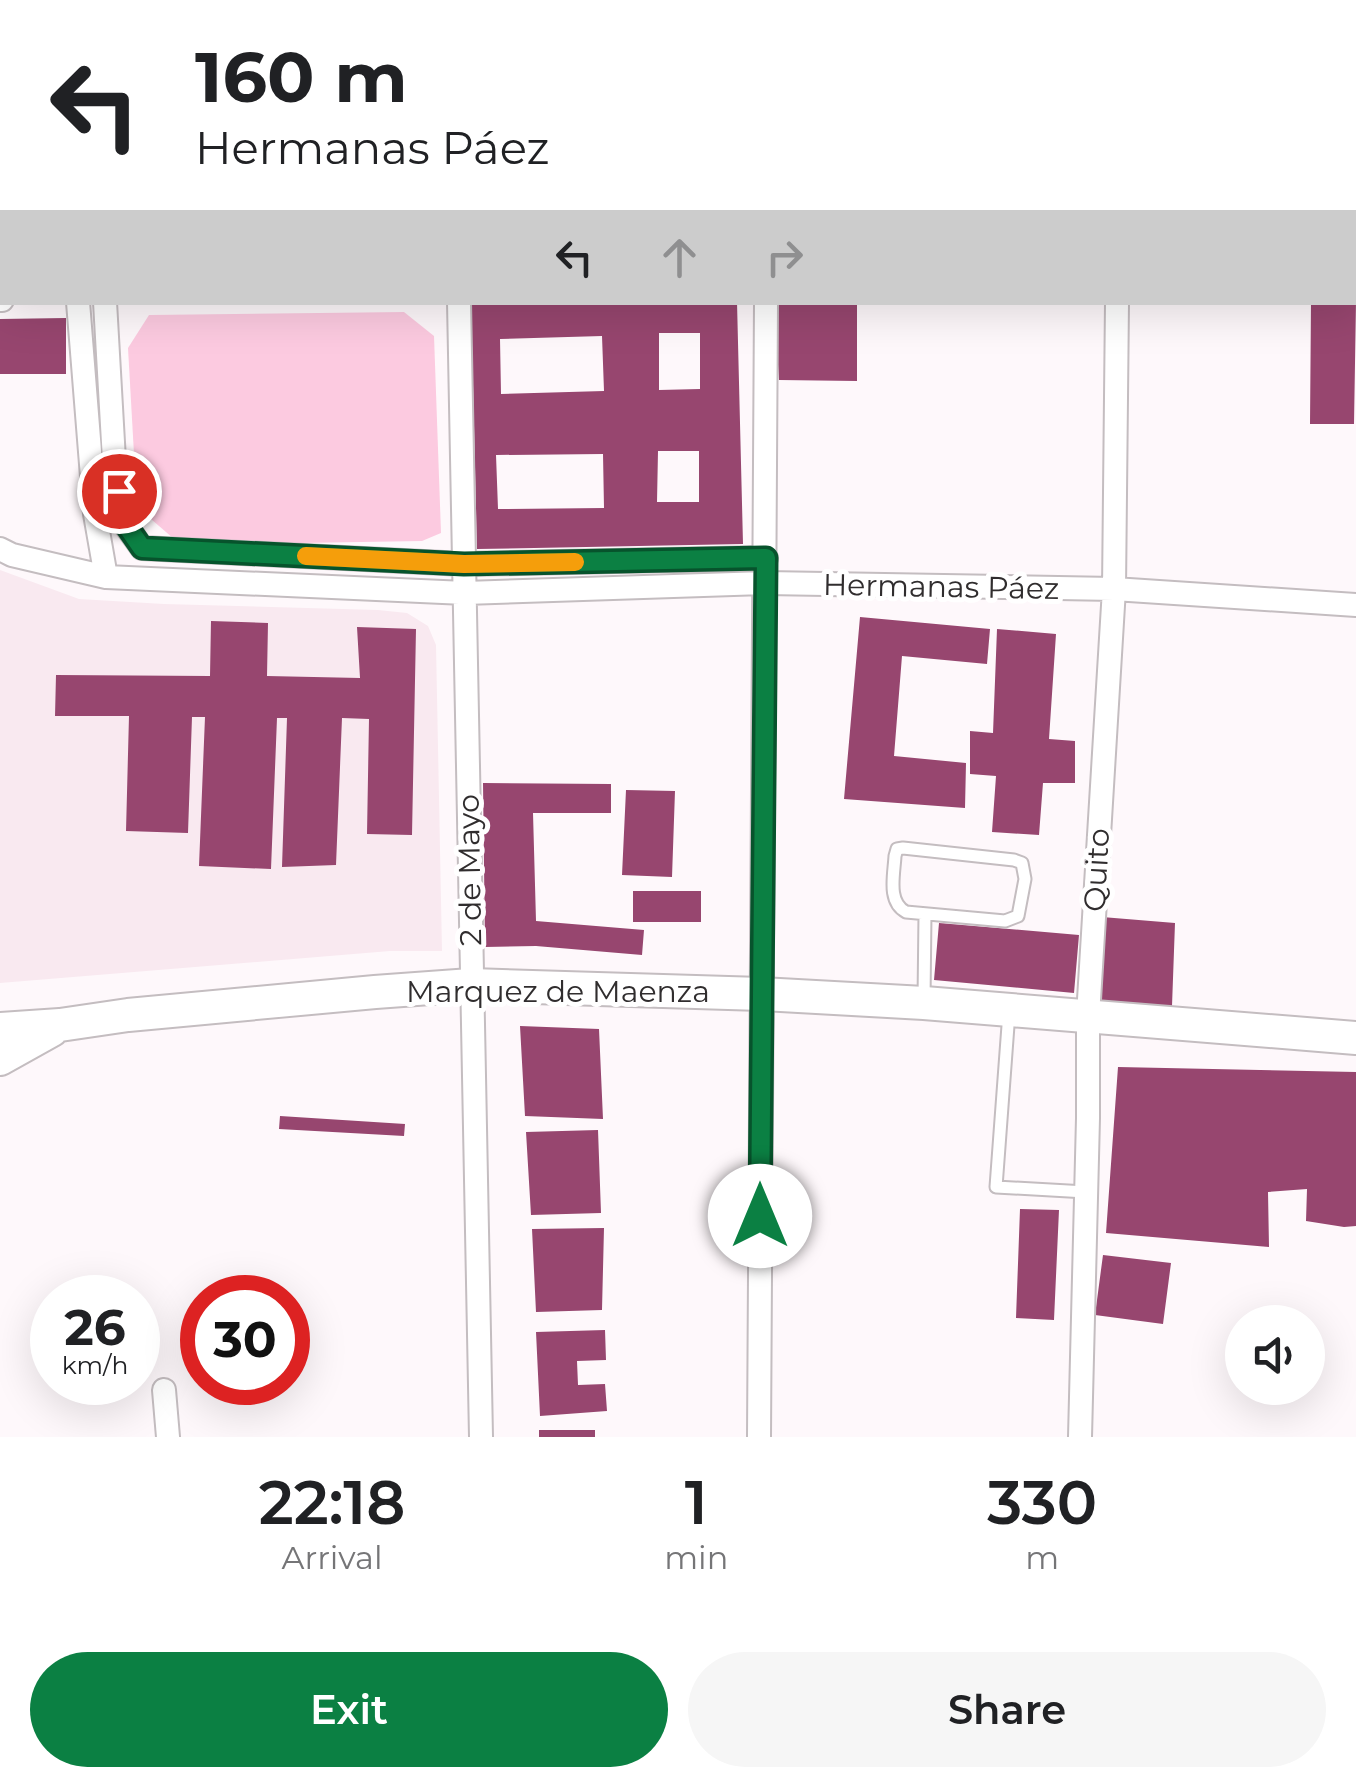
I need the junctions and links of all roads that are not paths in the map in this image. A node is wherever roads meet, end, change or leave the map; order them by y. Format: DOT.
graph roads {
  1 [pos="78,305"];
  2 [pos="105,305"];
  3 [pos="459,305"];
  4 [pos="766,305"];
  5 [pos="1116,305"];
  6 [pos="0,549"];
  7 [pos="766,558"];
  8 [pos="464,564"];
  9 [pos="106,576"];
  10 [pos="766,583"];
  11 [pos="1114,589"];
  12 [pos="465,593"];
  13 [pos="1356,605"];
  14 [pos="925,914"];
  15 [pos="472,985"];
  16 [pos="761,994"];
  17 [pos="924,1004"];
  18 [pos="1009,1010"];
  19 [pos="1088,1016"];
  20 [pos="60,1025"];
  21 [pos="0,1029"];
  22 [pos="1356,1038"];
  23 [pos="0,1059"];
  24 [pos="1086,1192"];
  25 [pos="164,1390"];
  26 [pos="168,1437"];
  27 [pos="481,1437"];
  28 [pos="759,1437"];
  29 [pos="1080,1437"];
  1 -- 9 [label="street"];
  2 -- 8 [label="street"];
  3 -- 8 [label="street, 2 de Mayo"];
  4 -- 7 [label="street"];
  5 -- 11 [label="street, Quito"];
  6 -- 9 [label="street, Hermanas Páez"];
  7 -- 8 [label="street"];
  7 -- 10 [label="street"];
  8 -- 12 [label="street, 2 de Mayo"];
  9 -- 12 [label="street, Hermanas Páez"];
  10 -- 11 [label="street, Hermanas Páez"];
  10 -- 12 [label="street, Hermanas Páez"];
  10 -- 16 [label="street"];
  11 -- 13 [label="street, Hermanas Páez"];
  11 -- 19 [label="street, Quito"];
  12 -- 15 [label="street, 2 de Mayo"];
  14 -- 14 [label="lane"];
  14 -- 17 [label="lane"];
  15 -- 16 [label="street, Marquez de Maenza"];
  15 -- 20 [label="street, Marquez de Maenza"];
  15 -- 27 [label="street, 2 de Mayo"];
  16 -- 17 [label="street, Marquez de Maenza"];
  16 -- 28 [label="street"];
  17 -- 18 [label="street, Marquez de Maenza"];
  18 -- 19 [label="street, Marquez de Maenza"];
  18 -- 24 [label="lane"];
  19 -- 22 [label="street, Marquez de Maenza"];
  19 -- 24 [label="street, Quito"];
  20 -- 21 [label="street, Marquez de Maenza"];
  20 -- 23 [label="street"];
  24 -- 29 [label="street, Quito"];
  25 -- 26 [label="street"];
}
